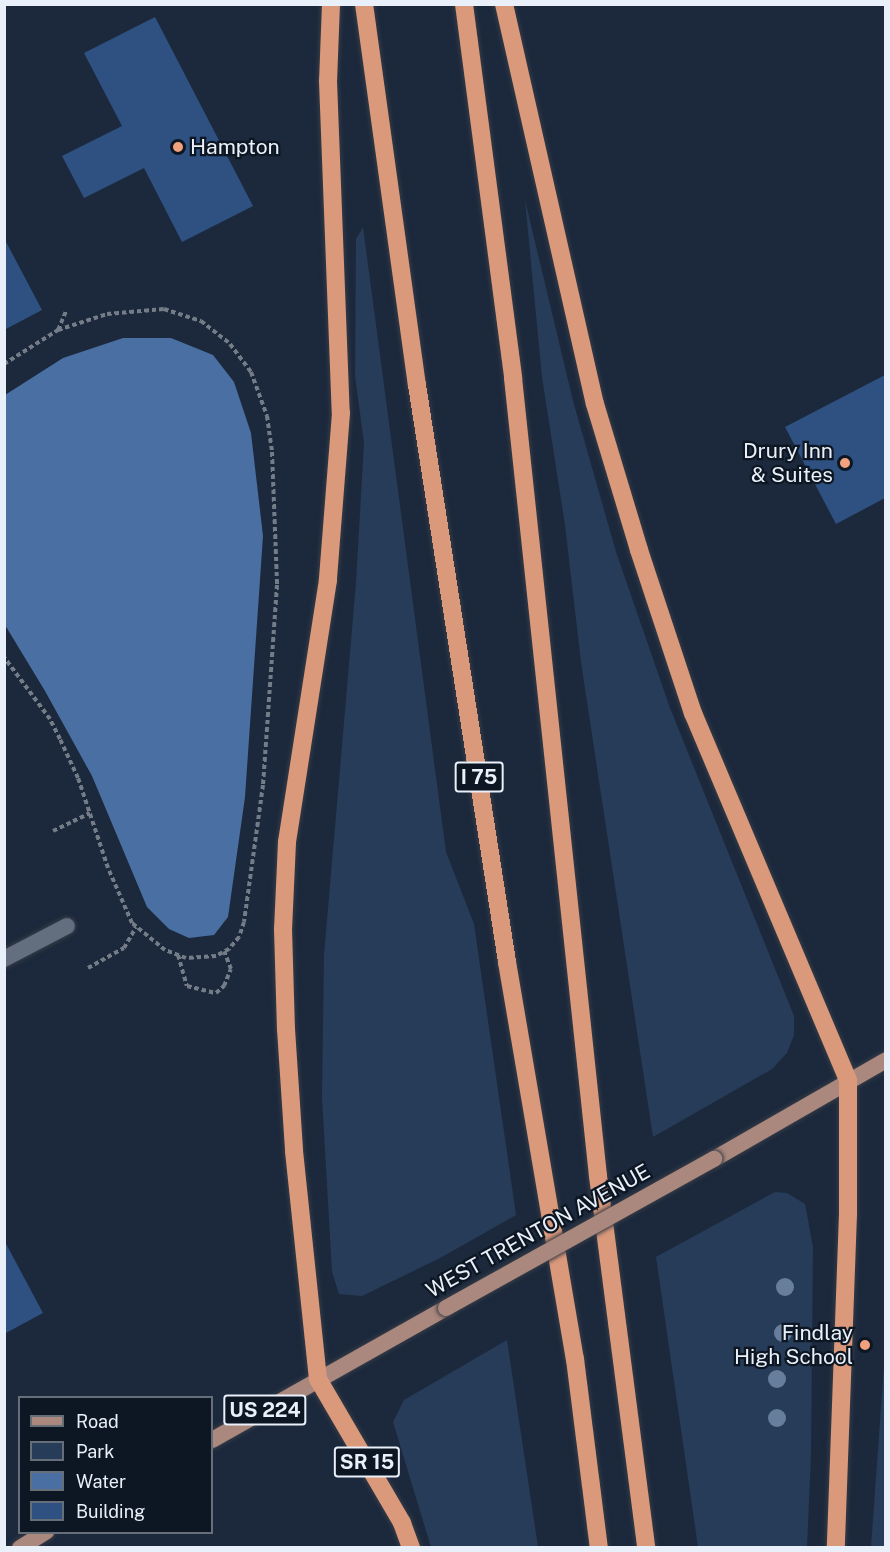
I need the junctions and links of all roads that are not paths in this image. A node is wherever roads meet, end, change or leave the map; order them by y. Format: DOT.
graph roads {
  1 [pos="331,4"];
  2 [pos="364,4"];
  3 [pos="464,4"];
  4 [pos="504,4"];
  5 [pos="67,926"];
  6 [pos="4,959"];
  7 [pos="885,1060"];
  8 [pos="848,1080"];
  9 [pos="318,1379"];
  10 [pos="213,1439"];
  11 [pos="44,1534"];
  12 [pos="20,1548"];
  13 [pos="411,1548"];
  14 [pos="599,1548"];
  15 [pos="646,1548"];
  16 [pos="836,1548"];
  1 -- 9 [label="highway"];
  2 -- 14 [label="highway, I 75"];
  3 -- 15 [label="highway"];
  4 -- 8 [label="highway"];
  5 -- 6 [label="street"];
  7 -- 8 [label="main road, WEST TRENTON AVENUE"];
  8 -- 9 [label="main road, WEST TRENTON AVENUE, bridge"];
  8 -- 16 [label="highway"];
  9 -- 10 [label="main road, WEST TRENTON AVENUE / US 224"];
  9 -- 13 [label="highway, SR 15"];
  11 -- 12 [label="main road"];
}
